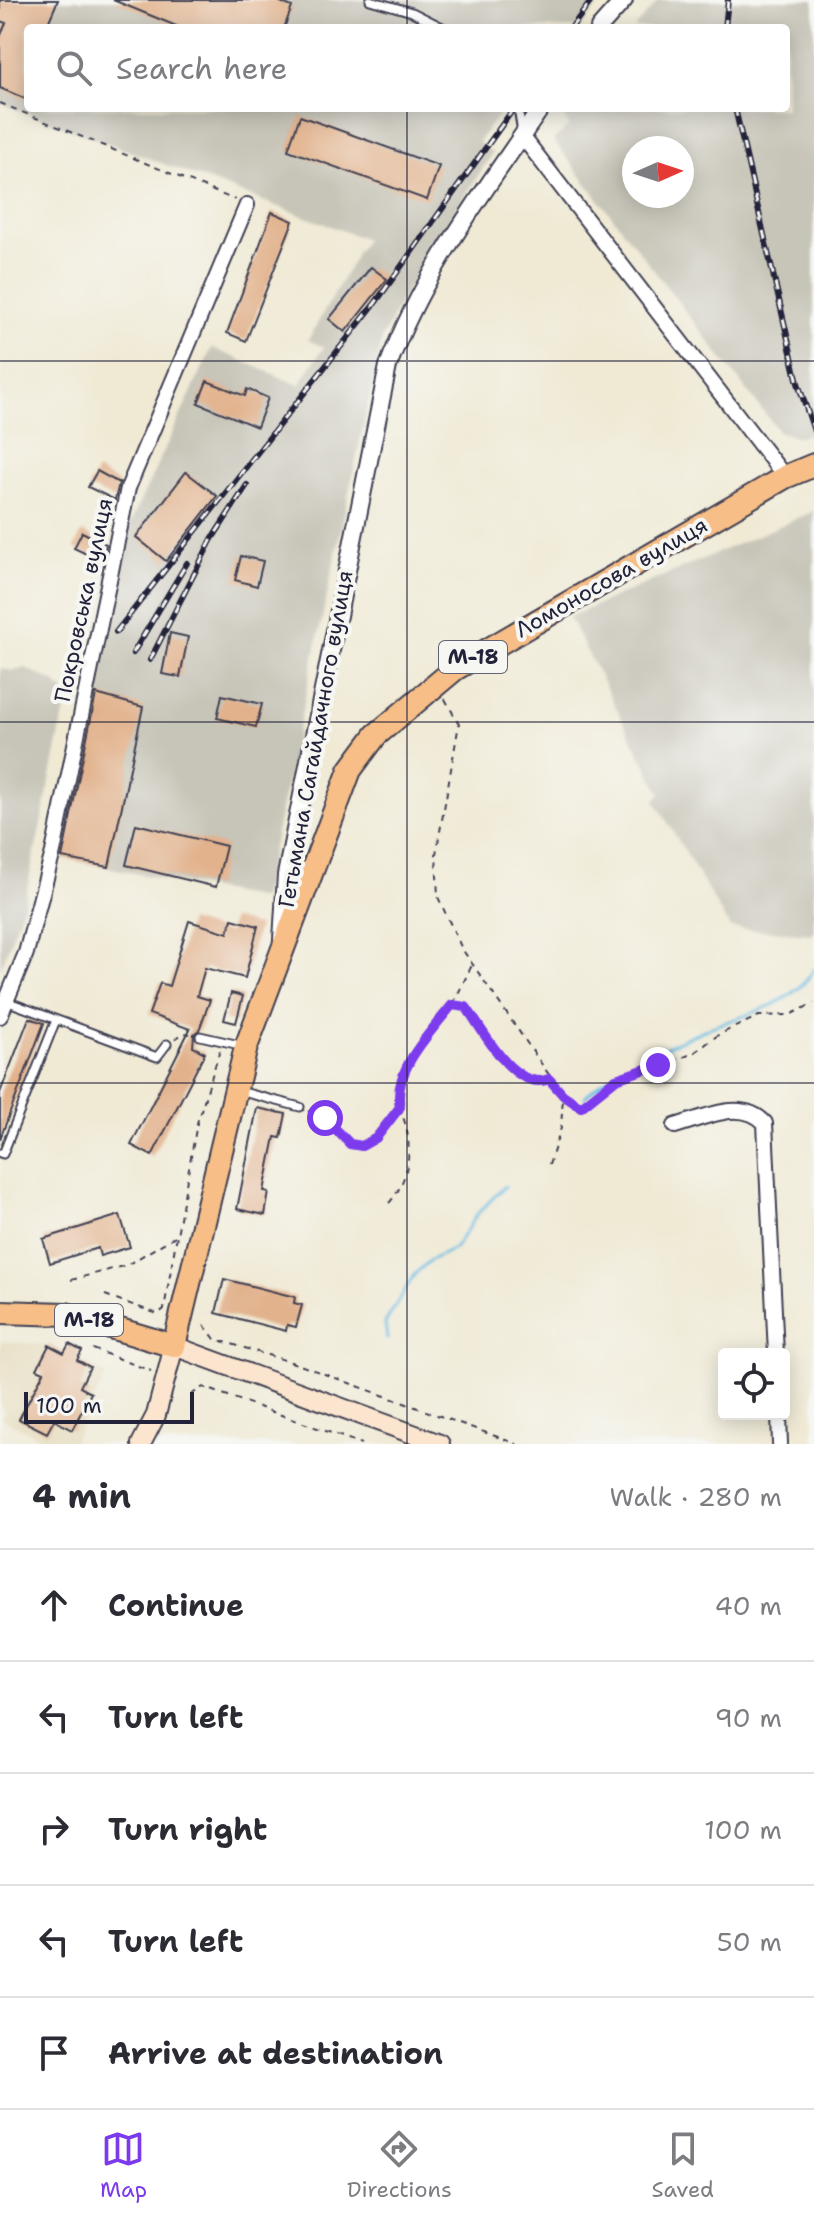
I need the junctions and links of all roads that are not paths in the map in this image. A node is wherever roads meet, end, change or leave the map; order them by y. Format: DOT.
graph roads {
  1 [pos="370,0"];
  2 [pos="624,0"];
  3 [pos="436,24"];
  4 [pos="603,24"];
  5 [pos="519,112"];
  6 [pos="538,112"];
  7 [pos="522,136"];
  8 [pos="247,205"];
  9 [pos="814,465"];
  10 [pos="785,477"];
  11 [pos="282,950"];
  12 [pos="6,1001"];
  13 [pos="0,1016"];
  14 [pos="56,1020"];
  15 [pos="200,1036"];
  16 [pos="167,1044"];
  17 [pos="246,1047"];
  18 [pos="233,1090"];
  19 [pos="300,1107"];
  20 [pos="675,1126"];
  21 [pos="0,1153"];
  22 [pos="0,1312"];
  23 [pos="174,1346"];
  24 [pos="776,1348"];
  25 [pos="779,1420"];
  26 [pos="141,1444"];
  27 [pos="440,1444"];
  28 [pos="780,1444"];
  1 -- 3 [label="lane"];
  2 -- 4 [label="street"];
  5 -- 7 [label="lane"];
  6 -- 7 [label="street, Гетьмана Сагайдачного вулиця"];
  7 -- 10 [label="street"];
  7 -- 11 [label="street, Гетьмана Сагайдачного вулиця"];
  8 -- 12 [label="street, Покровська вулиця"];
  9 -- 10 [label="highway, Ломоносова вулиця / М-18"];
  10 -- 11 [label="highway, Ломоносова вулиця / М-18"];
  11 -- 17 [label="highway, Гетьмана Сагайдачного вулиця / М-18"];
  12 -- 13 [label="street, Покровська вулиця"];
  12 -- 14 [label="lane"];
  14 -- 16 [label="lane"];
  14 -- 21 [label="lane"];
  15 -- 17 [label="lane"];
  17 -- 18 [label="highway, Гетьмана Сагайдачного вулиця / М-18"];
  18 -- 19 [label="lane"];
  18 -- 23 [label="highway, Гетьмана Сагайдачного вулиця / М-18"];
  20 -- 24 [label="street"];
  22 -- 23 [label="highway, М-18"];
  23 -- 26 [label="main road, Гетьмана Сагайдачного вулиця"];
  23 -- 27 [label="main road"];
  25 -- 28 [label="street"];
}
